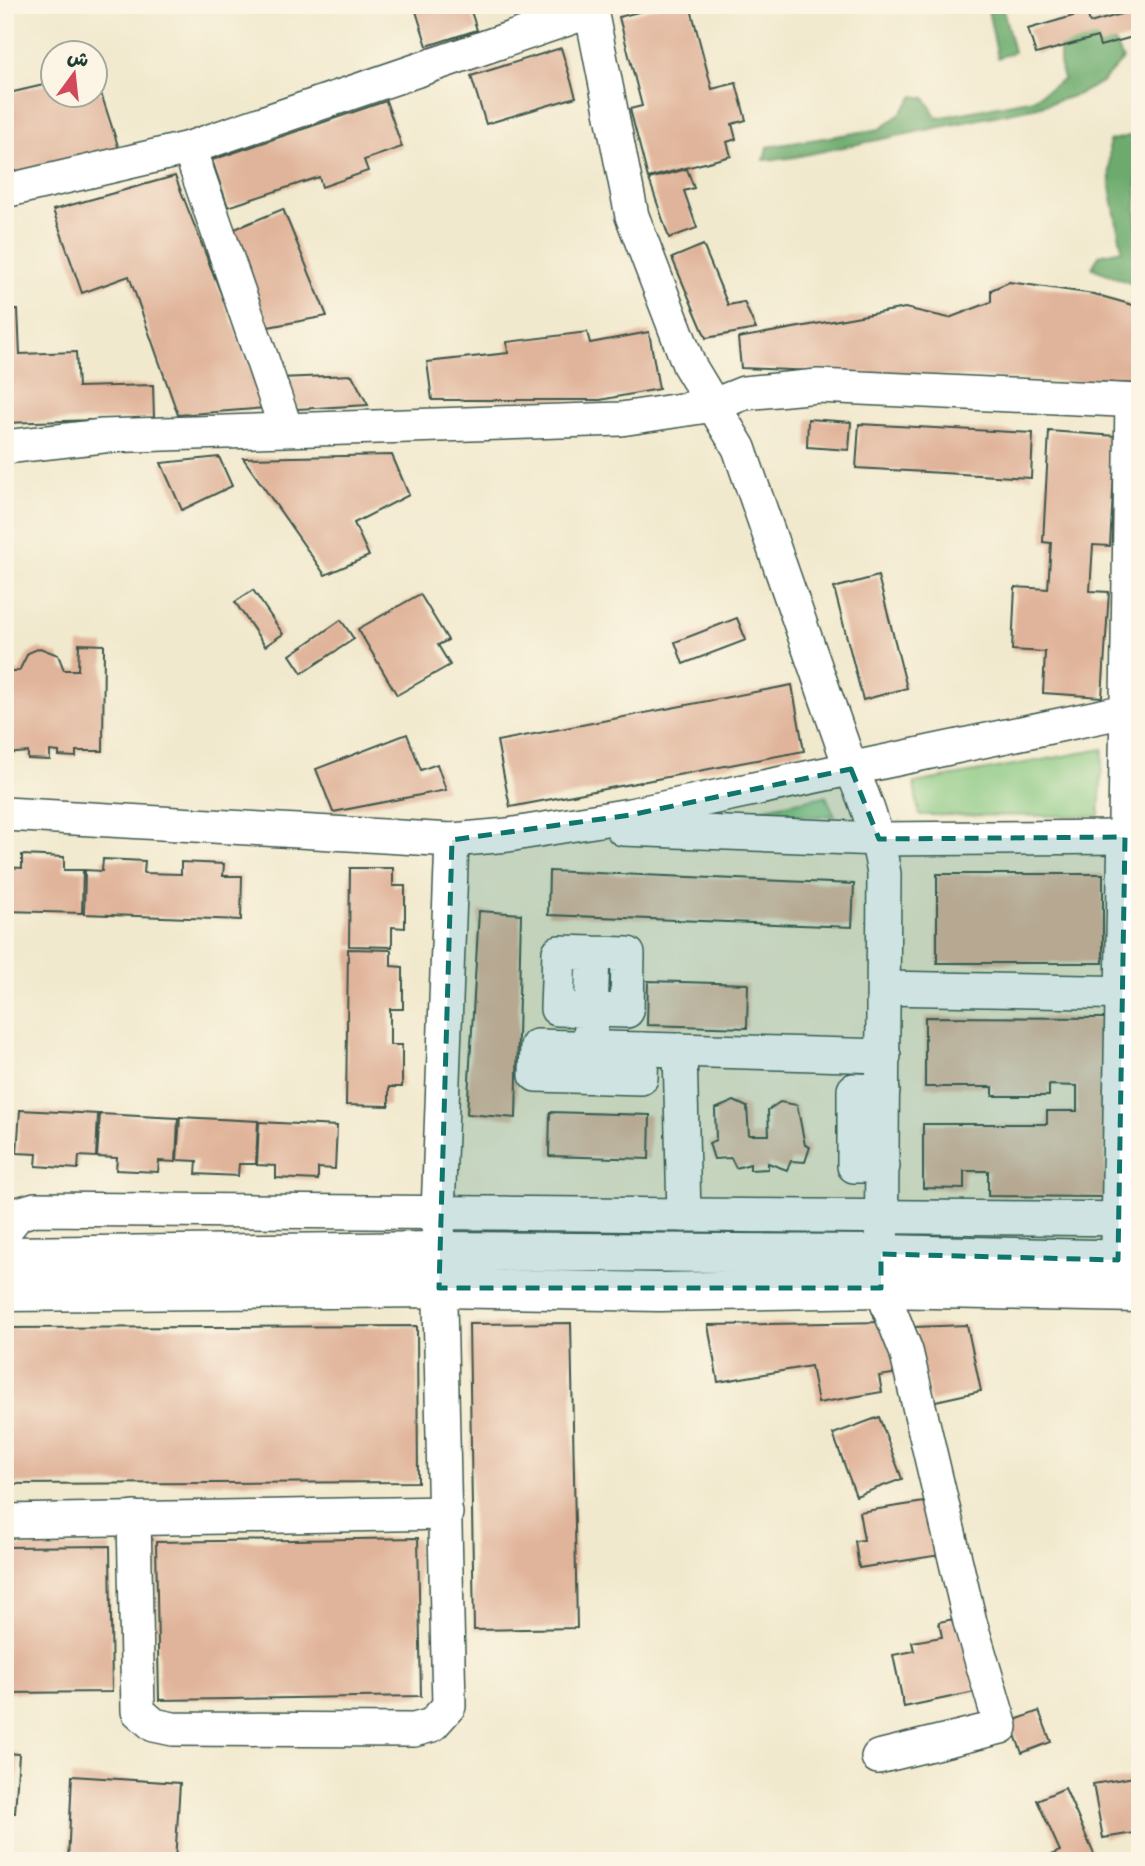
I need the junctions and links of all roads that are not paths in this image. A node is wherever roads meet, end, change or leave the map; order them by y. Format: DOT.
graph roads {
  1 [pos="591,8"];
  2 [pos="189,148"];
  3 [pos="5,191"];
  4 [pos="1136,401"];
  5 [pos="714,405"];
  6 [pos="286,429"];
  7 [pos="5,447"];
  8 [pos="1133,708"];
  9 [pos="851,769"];
  10 [pos="5,814"];
  11 [pos="554,826"];
  12 [pos="1125,837"];
  13 [pos="878,839"];
  14 [pos="453,840"];
  15 [pos="593,953"];
  16 [pos="884,988"];
  17 [pos="1131,993"];
  18 [pos="680,1051"];
  19 [pos="884,1056"];
  20 [pos="571,1057"];
  21 [pos="641,1064"];
  22 [pos="438,1213"];
  23 [pos="684,1214"];
  24 [pos="882,1215"];
  25 [pos="1129,1219"];
  26 [pos="5,1230"];
  27 [pos="5,1255"];
  28 [pos="1129,1260"];
  29 [pos="439,1269"];
  30 [pos="881,1271"];
  31 [pos="5,1292"];
  32 [pos="1140,1293"];
  33 [pos="446,1513"];
  34 [pos="134,1518"];
  35 [pos="5,1521"];
  36 [pos="878,1757"];
  1 -- 2 [label="street"];
  1 -- 5 [label="street"];
  2 -- 3 [label="street"];
  2 -- 6 [label="street"];
  4 -- 5 [label="street"];
  4 -- 8 [label="street"];
  5 -- 6 [label="street"];
  5 -- 9 [label="street"];
  6 -- 7 [label="street"];
  8 -- 9 [label="street"];
  8 -- 12 [label="street"];
  9 -- 11 [label="street"];
  9 -- 13 [label="street"];
  10 -- 14 [label="street"];
  11 -- 13 [label="street"];
  11 -- 14 [label="street"];
  12 -- 13 [label="street"];
  12 -- 17 [label="street"];
  13 -- 16 [label="street"];
  14 -- 22 [label="street"];
  15 -- 20 [label="street"];
  16 -- 17 [label="street"];
  16 -- 19 [label="street"];
  17 -- 25 [label="street"];
  18 -- 19 [label="street"];
  18 -- 21 [label="street"];
  18 -- 23 [label="street"];
  19 -- 24 [label="street"];
  20 -- 21 [label="street"];
  20 -- 21 [label="street"];
  22 -- 23 [label="street"];
  22 -- 26 [label="street"];
  22 -- 29 [label="street"];
  23 -- 24 [label="street"];
  24 -- 25 [label="street"];
  24 -- 30 [label="street"];
  25 -- 28 [label="street"];
  27 -- 29 [label="street"];
  28 -- 30 [label="street"];
  29 -- 30 [label="street"];
  29 -- 31 [label="street"];
  29 -- 33 [label="street"];
  30 -- 32 [label="street"];
  30 -- 36 [label="street"];
  33 -- 34 [label="street"];
  33 -- 34 [label="street"];
  34 -- 35 [label="street"];
}
